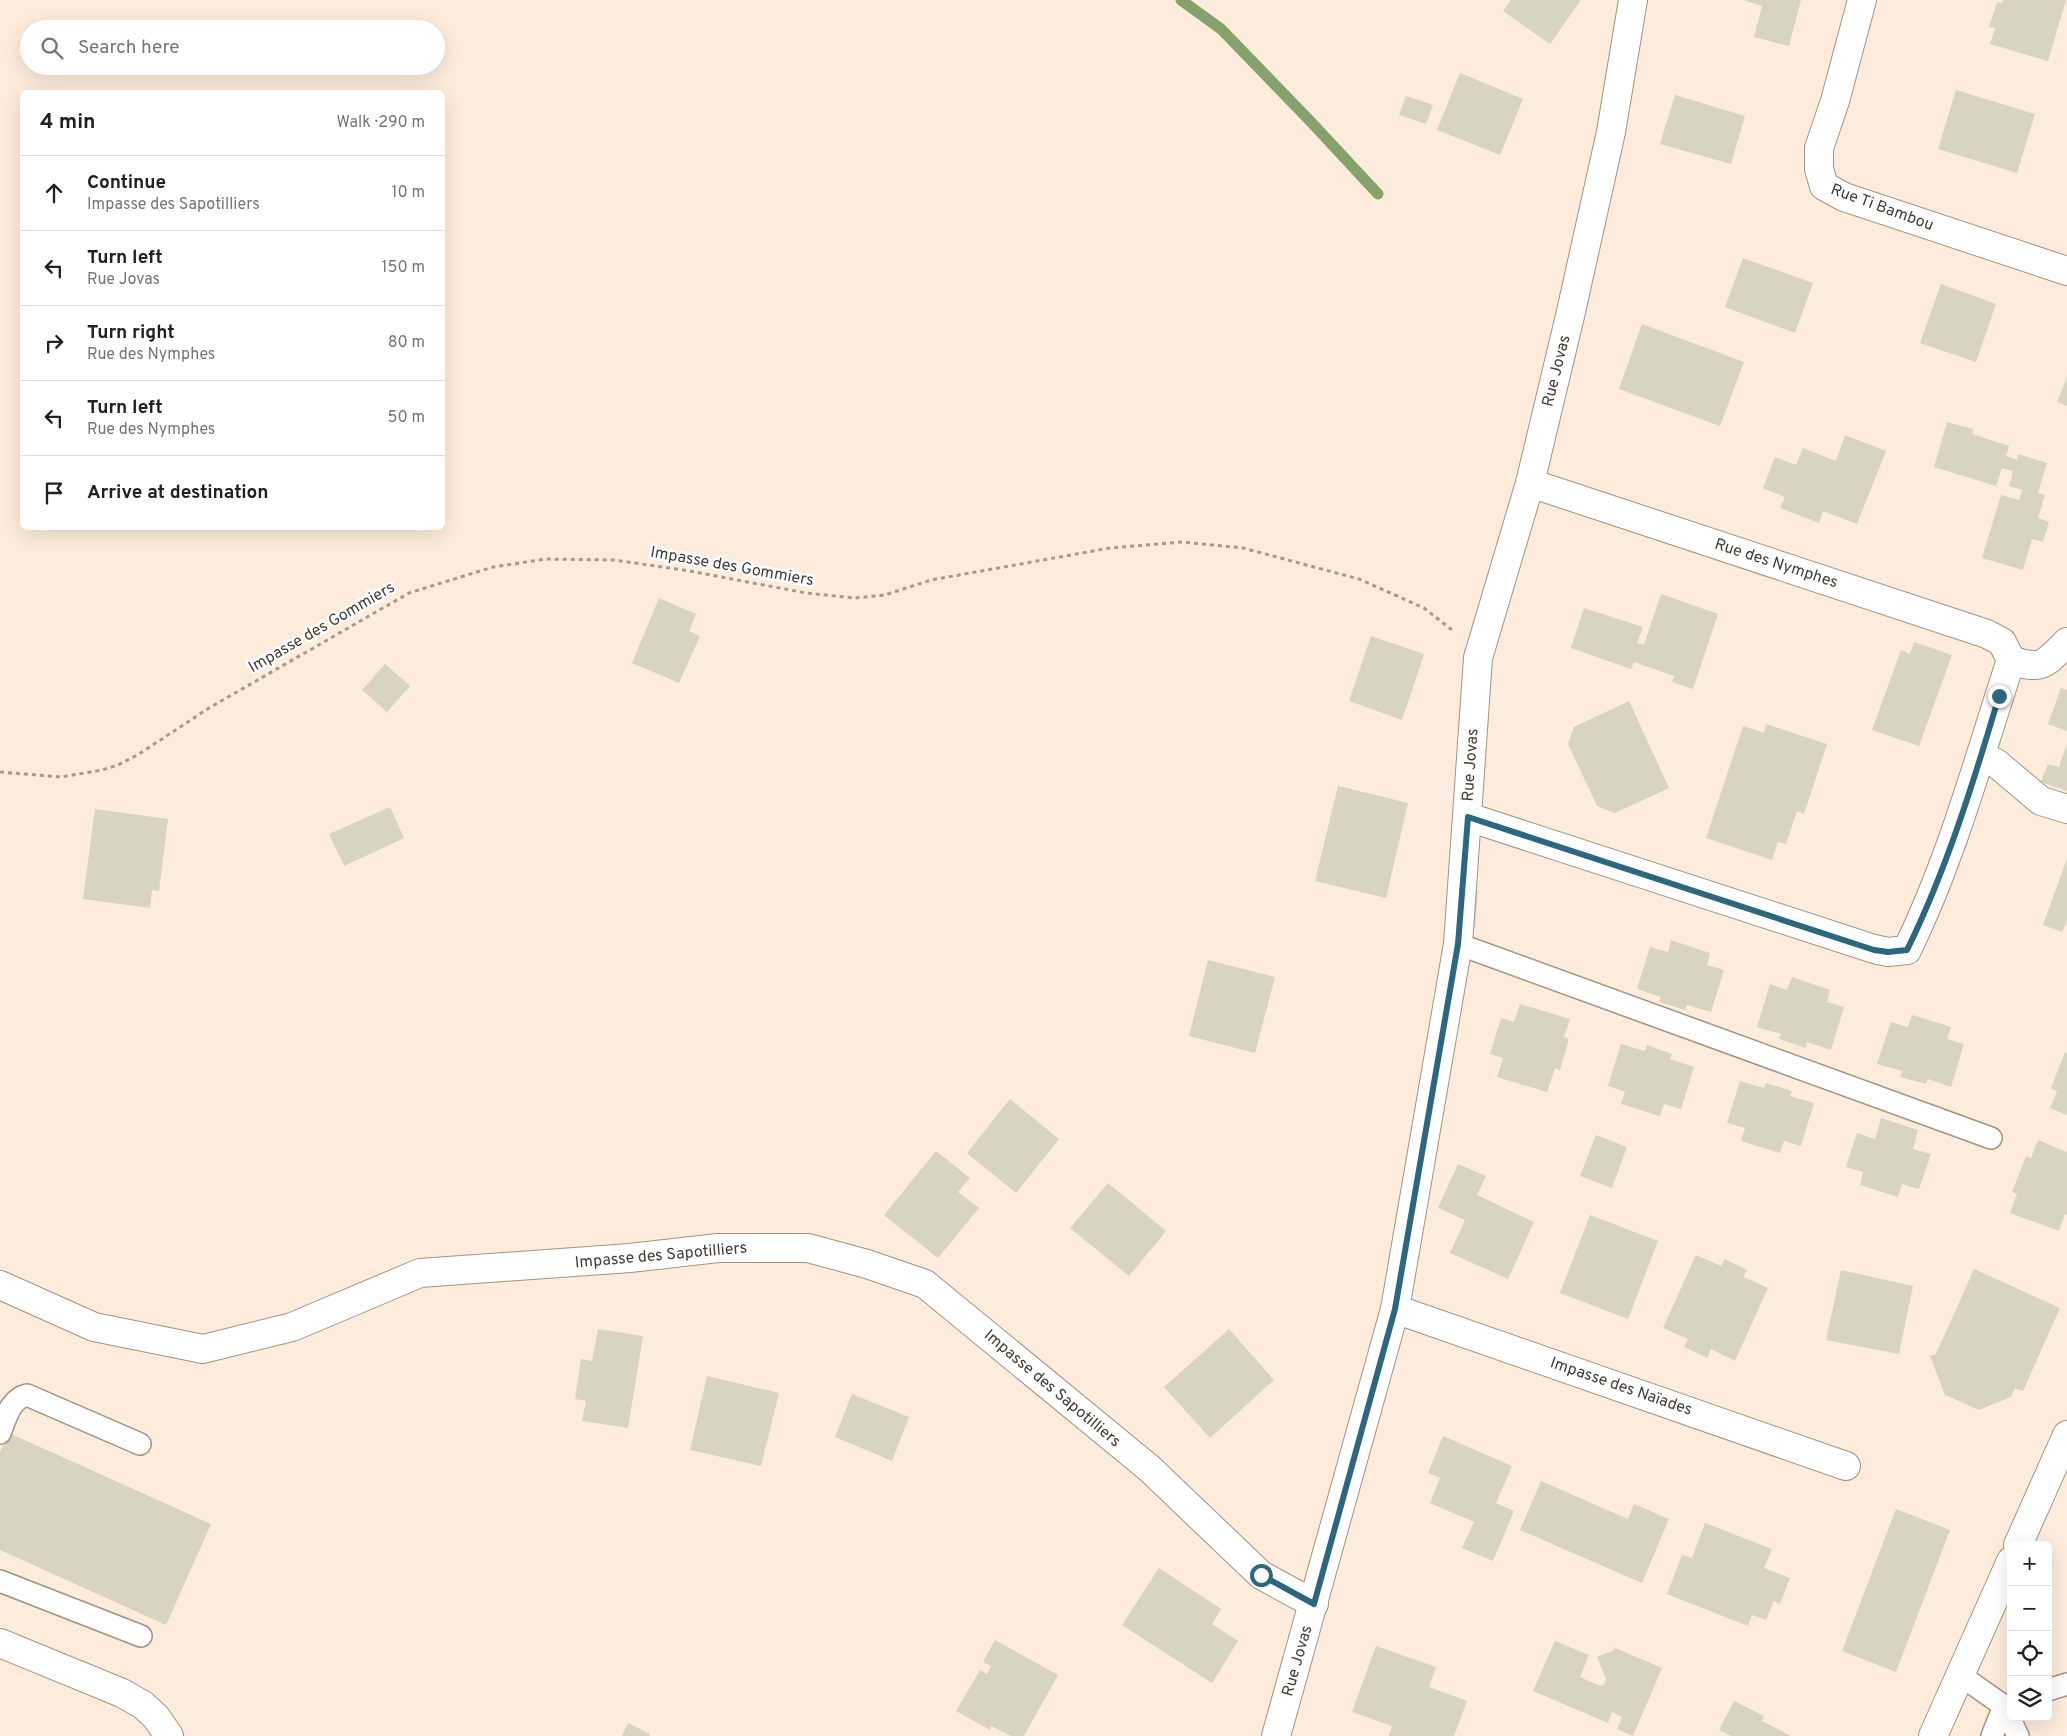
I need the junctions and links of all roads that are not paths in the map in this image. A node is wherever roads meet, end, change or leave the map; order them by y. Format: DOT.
graph roads {
  1 [pos="1632,0"];
  2 [pos="1862,0"];
  3 [pos="2067,271"];
  4 [pos="1530,483"];
  5 [pos="2067,642"];
  6 [pos="2011,660"];
  7 [pos="1981,756"];
  8 [pos="2067,809"];
  9 [pos="1468,817"];
  10 [pos="1458,944"];
  11 [pos="1991,1138"];
  12 [pos="0,1285"];
  13 [pos="1395,1309"];
  14 [pos="0,1432"];
  15 [pos="2067,1435"];
  16 [pos="140,1444"];
  17 [pos="1846,1466"];
  18 [pos="2020,1541"];
  19 [pos="2007,1570"];
  20 [pos="0,1581"];
  21 [pos="1314,1604"];
  22 [pos="141,1636"];
  23 [pos="0,1643"];
  24 [pos="1960,1675"];
  25 [pos="2067,1684"];
  26 [pos="2052,1689"];
  27 [pos="2007,1704"];
  28 [pos="2007,1707"];
  29 [pos="2013,1721"];
  30 [pos="169,1736"];
  31 [pos="1276,1736"];
  32 [pos="1933,1736"];
  33 [pos="1992,1736"];
  34 [pos="2018,1736"];
  1 -- 4 [label="street, Rue Jovas"];
  2 -- 3 [label="street, Rue Ti Bambou"];
  4 -- 6 [label="street, Rue des Nymphes"];
  4 -- 9 [label="street, Rue Jovas"];
  5 -- 6 [label="street"];
  6 -- 7 [label="street"];
  7 -- 8 [label="street"];
  7 -- 9 [label="street"];
  9 -- 10 [label="street, Rue Jovas"];
  10 -- 11 [label="lane"];
  10 -- 13 [label="street, Rue Jovas"];
  12 -- 21 [label="street, Impasse des Sapotilliers"];
  13 -- 17 [label="street, Impasse des Naïades"];
  13 -- 21 [label="street, Rue Jovas"];
  14 -- 16 [label="lane"];
  15 -- 18 [label="street"];
  19 -- 24 [label="street"];
  20 -- 22 [label="lane"];
  21 -- 31 [label="street, Rue Jovas"];
  23 -- 30 [label="street"];
  24 -- 27 [label="lane"];
  24 -- 32 [label="street"];
  25 -- 26 [label="lane"];
  28 -- 33 [label="lane"];
  29 -- 34 [label="lane"];
}
